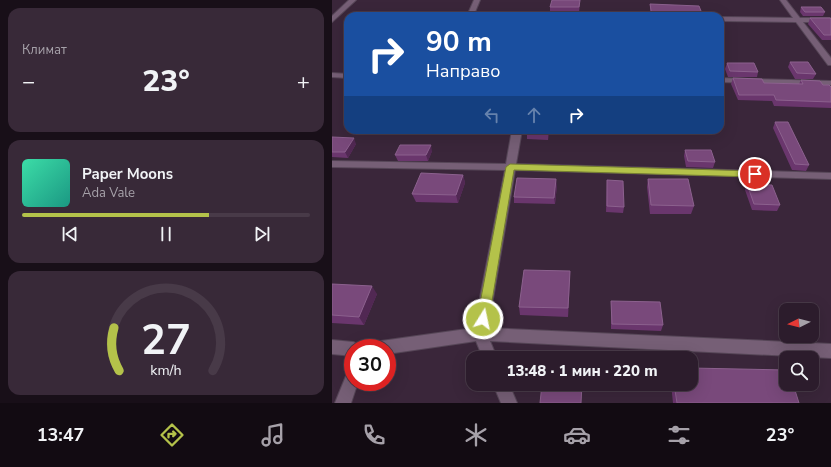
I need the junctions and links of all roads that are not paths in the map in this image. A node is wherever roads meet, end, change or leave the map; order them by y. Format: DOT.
graph roads {
  1 [pos="353,0"];
  2 [pos="477,0"];
  3 [pos="783,0"];
  4 [pos="471,12"];
  5 [pos="724,19"];
  6 [pos="332,20"];
  7 [pos="798,20"];
  8 [pos="831,20"];
  9 [pos="831,63"];
  10 [pos="332,76"];
  11 [pos="344,76"];
  12 [pos="724,80"];
  13 [pos="831,83"];
  14 [pos="516,134"];
  15 [pos="332,164"];
  16 [pos="510,167"];
  17 [pos="831,176"];
  18 [pos="480,334"];
  19 [pos="396,346"];
  20 [pos="332,347"];
  21 [pos="344,348"];
  22 [pos="487,351"];
  23 [pos="831,351"];
  24 [pos="347,391"];
  25 [pos="504,391"];
  26 [pos="343,403"];
  27 [pos="509,403"];
  1 -- 6 [label="street"];
  2 -- 4 [label="street"];
  3 -- 7 [label="street"];
  5 -- 7 [label="street"];
  7 -- 8 [label="street"];
  7 -- 9 [label="street"];
  10 -- 11 [label="street"];
  12 -- 13 [label="street"];
  14 -- 16 [label="street"];
  15 -- 16 [label="street"];
  16 -- 17 [label="street"];
  16 -- 18 [label="street"];
  18 -- 19 [label="street"];
  18 -- 22 [label="street"];
  18 -- 23 [label="street"];
  20 -- 21 [label="street"];
  24 -- 26 [label="street"];
  25 -- 27 [label="street"];
}
